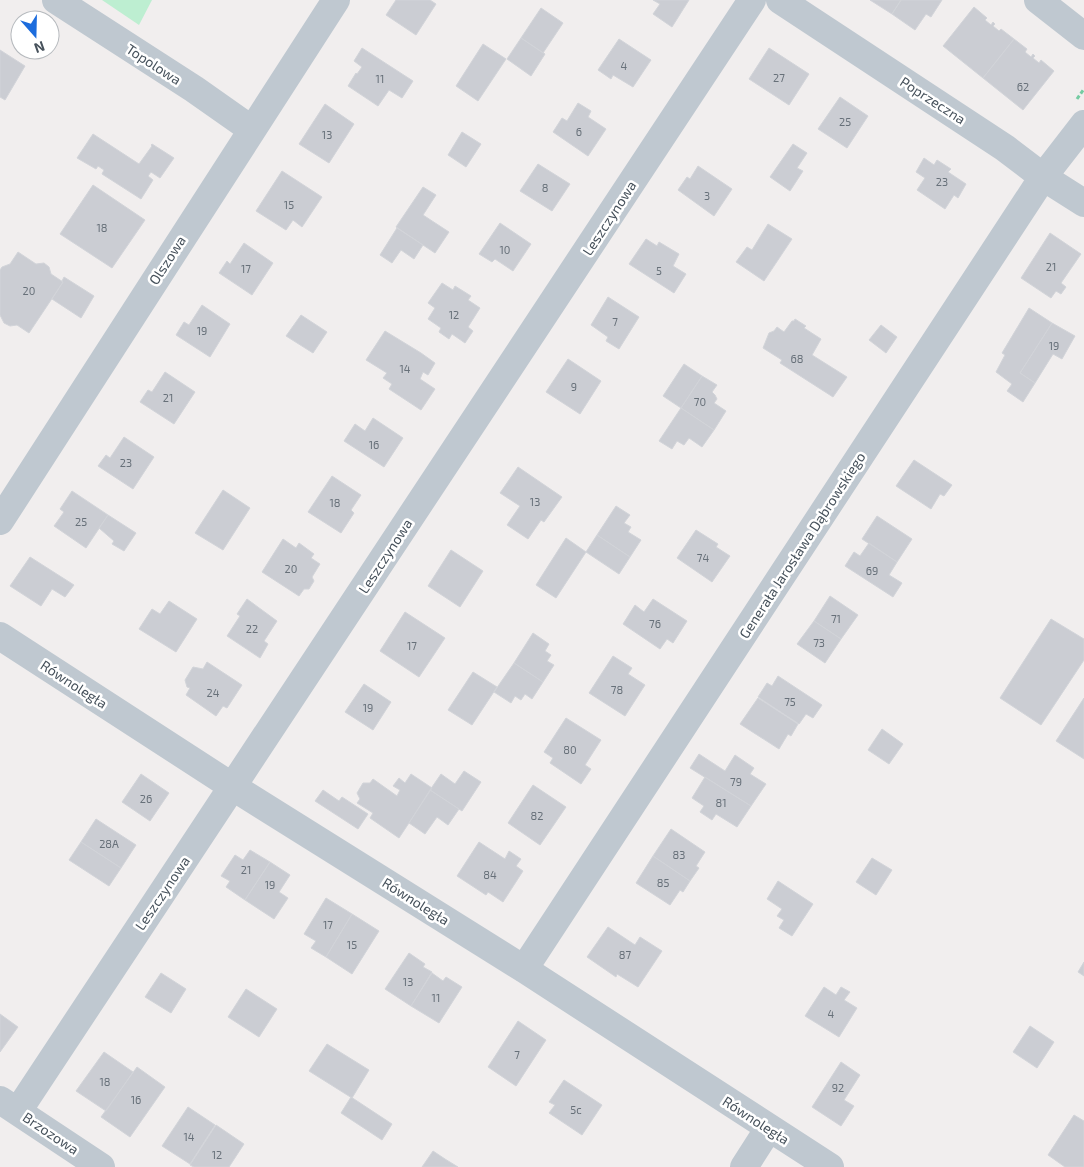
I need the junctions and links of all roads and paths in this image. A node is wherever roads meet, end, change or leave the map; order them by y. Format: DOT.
graph roads {
  1 [pos="56,0"];
  2 [pos="336,0"];
  3 [pos="752,0"];
  4 [pos="780,0"];
  5 [pos="1038,0"];
  6 [pos="1084,36"];
  7 [pos="1084,124"];
  8 [pos="252,129"];
  9 [pos="1043,177"];
  10 [pos="1084,203"];
  11 [pos="0,520"];
  12 [pos="0,636"];
  13 [pos="233,787"];
  14 [pos="524,969"];
  15 [pos="9,1105"];
  16 [pos="769,1128"];
  17 [pos="101,1167"];
  18 [pos="744,1167"];
  19 [pos="830,1167"];
  1 -- 8 [label="street, Topolowa"];
  2 -- 8 [label="street, Olszowa"];
  3 -- 13 [label="street, Leszczynowa"];
  4 -- 9 [label="street, Poprzeczna"];
  5 -- 6 [label="street"];
  7 -- 9 [label="street, Generała Jarosława Dąbrowskiego"];
  8 -- 11 [label="street, Olszowa"];
  9 -- 10 [label="street, Poprzeczna"];
  9 -- 14 [label="street, Generała Jarosława Dąbrowskiego"];
  12 -- 13 [label="street, Równoległa"];
  13 -- 14 [label="street, Równoległa"];
  13 -- 15 [label="street, Leszczynowa"];
  14 -- 16 [label="street, Równoległa"];
  15 -- 17 [label="street, Brzozowa"];
  16 -- 18 [label="street"];
  16 -- 19 [label="street, Równoległa"];
}
